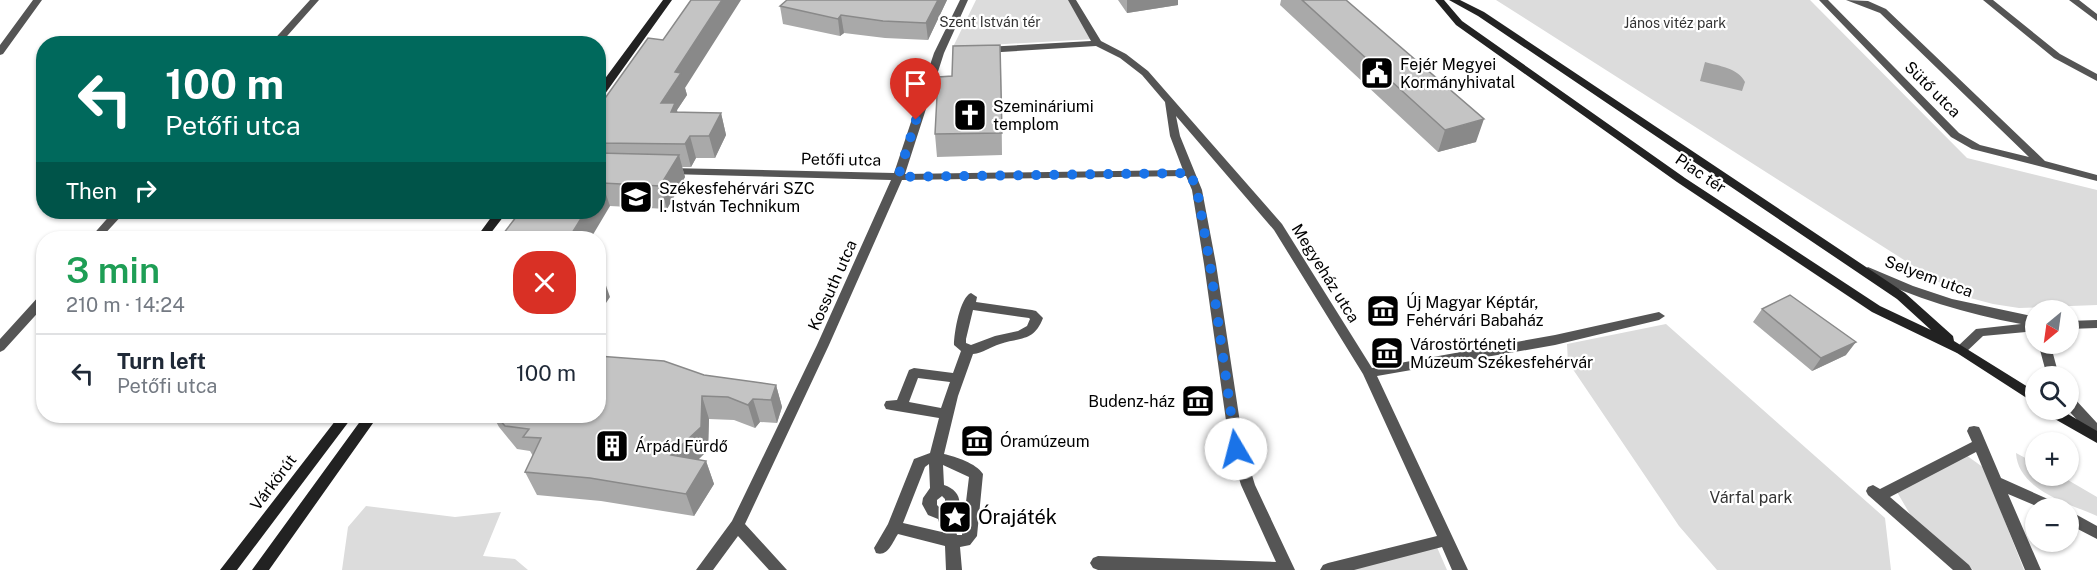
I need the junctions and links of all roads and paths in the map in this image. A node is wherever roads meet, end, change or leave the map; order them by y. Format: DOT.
graph roads {
  1 [pos="38,0"];
  2 [pos="315,0"];
  3 [pos="668,0"];
  4 [pos="964,0"];
  5 [pos="1072,0"];
  6 [pos="1439,0"];
  7 [pos="1453,0"];
  8 [pos="1823,0"];
  9 [pos="1850,0"];
  10 [pos="1987,0"];
  11 [pos="2073,0"];
  12 [pos="2097,18"];
  13 [pos="281,36"];
  14 [pos="1097,43"];
  15 [pos="974,51"];
  16 [pos="0,52"];
  17 [pos="951,52"];
  18 [pos="939,53"];
  19 [pos="2097,78"];
  20 [pos="606,85"];
  21 [pos="1169,102"];
  22 [pos="2042,164"];
  23 [pos="658,171"];
  24 [pos="1190,173"];
  25 [pos="898,177"];
  26 [pos="2097,178"];
  27 [pos="113,219"];
  28 [pos="496,219"];
  29 [pos="102,231"];
  30 [pos="486,231"];
  31 [pos="1848,261"];
  32 [pos="36,307"];
  33 [pos="1659,316"];
  34 [pos="2025,320"];
  35 [pos="2097,324"];
  36 [pos="2079,325"];
  37 [pos="2025,328"];
  38 [pos="0,347"];
  39 [pos="968,350"];
  40 [pos="1961,350"];
  41 [pos="1369,373"];
  42 [pos="958,378"];
  43 [pos="2025,392"];
  44 [pos="2079,413"];
  45 [pos="946,414"];
  46 [pos="2067,420"];
  47 [pos="341,423"];
  48 [pos="366,423"];
  49 [pos="2097,432"];
  50 [pos="2097,438"];
  51 [pos="936,458"];
  52 [pos="1996,482"];
  53 [pos="2032,498"];
  54 [pos="2079,522"];
  55 [pos="737,525"];
  56 [pos="894,527"];
  57 [pos="2097,532"];
  58 [pos="1446,540"];
  59 [pos="952,541"];
  60 [pos="880,548"];
  61 [pos="1098,563"];
  62 [pos="1286,569"];
  63 [pos="228,570"];
  64 [pos="260,570"];
  65 [pos="704,570"];
  66 [pos="779,570"];
  67 [pos="954,570"];
  68 [pos="1328,570"];
  69 [pos="1460,570"];
  70 [pos="1964,570"];
  71 [pos="2034,570"];
  1 -- 16 [label="street"];
  2 -- 13 [label="street"];
  3 -- 20 [label="main road"];
  4 -- 18 [label="street"];
  5 -- 14 [label="street"];
  6 -- 40 [label="main road, Piac tér"];
  7 -- 31 [label="main road, Piac tér"];
  8 -- 22 [label="street, Sütő utca"];
  9 -- 22 [label="street, Sütő utca"];
  10 -- 19 [label="street"];
  11 -- 12 [label="street"];
  14 -- 15 [label="street"];
  14 -- 21 [label="street, Megyeház utca"];
  17 -- 18 [label="street"];
  18 -- 25 [label="street, Kossuth utca"];
  21 -- 24 [label="street"];
  21 -- 41 [label="street, Megyeház utca"];
  22 -- 26 [label="street, Sütő utca"];
  23 -- 25 [label="street, Petőfi utca"];
  24 -- 25 [label="street, Petőfi utca"];
  24 -- 62 [label="street"];
  25 -- 55 [label="street, Kossuth utca"];
  27 -- 29 [label="street"];
  28 -- 30 [label="main road"];
  31 -- 34 [label="street, Selyem utca"];
  31 -- 40 [label="main road, Piac tér"];
  32 -- 38 [label="street"];
  33 -- 41 [label="street"];
  35 -- 36 [label="street"];
  37 -- 40 [label="street"];
  39 -- 39 [label="street"];
  39 -- 42 [label="street"];
  40 -- 43 [label="main road, Piac tér"];
  41 -- 58 [label="street, Megyeház utca"];
  42 -- 45 [label="street"];
  42 -- 45 [label="street"];
  44 -- 49 [label="street"];
  45 -- 51 [label="street"];
  46 -- 50 [label="main road"];
  47 -- 63 [label="main road, Várkörút"];
  48 -- 64 [label="main road"];
  51 -- 56 [label="street"];
  51 -- 59 [label="street"];
  51 -- 59 [label="street"];
  52 -- 53 [label="street"];
  52 -- 70 [label="street"];
  52 -- 71 [label="street"];
  54 -- 57 [label="street"];
  55 -- 65 [label="street, Kossuth utca"];
  55 -- 66 [label="street"];
  56 -- 59 [label="street"];
  56 -- 60 [label="street"];
  58 -- 68 [label="street"];
  58 -- 69 [label="street, Megyeház utca"];
  59 -- 67 [label="street"];
  61 -- 62 [label="street"];
}
